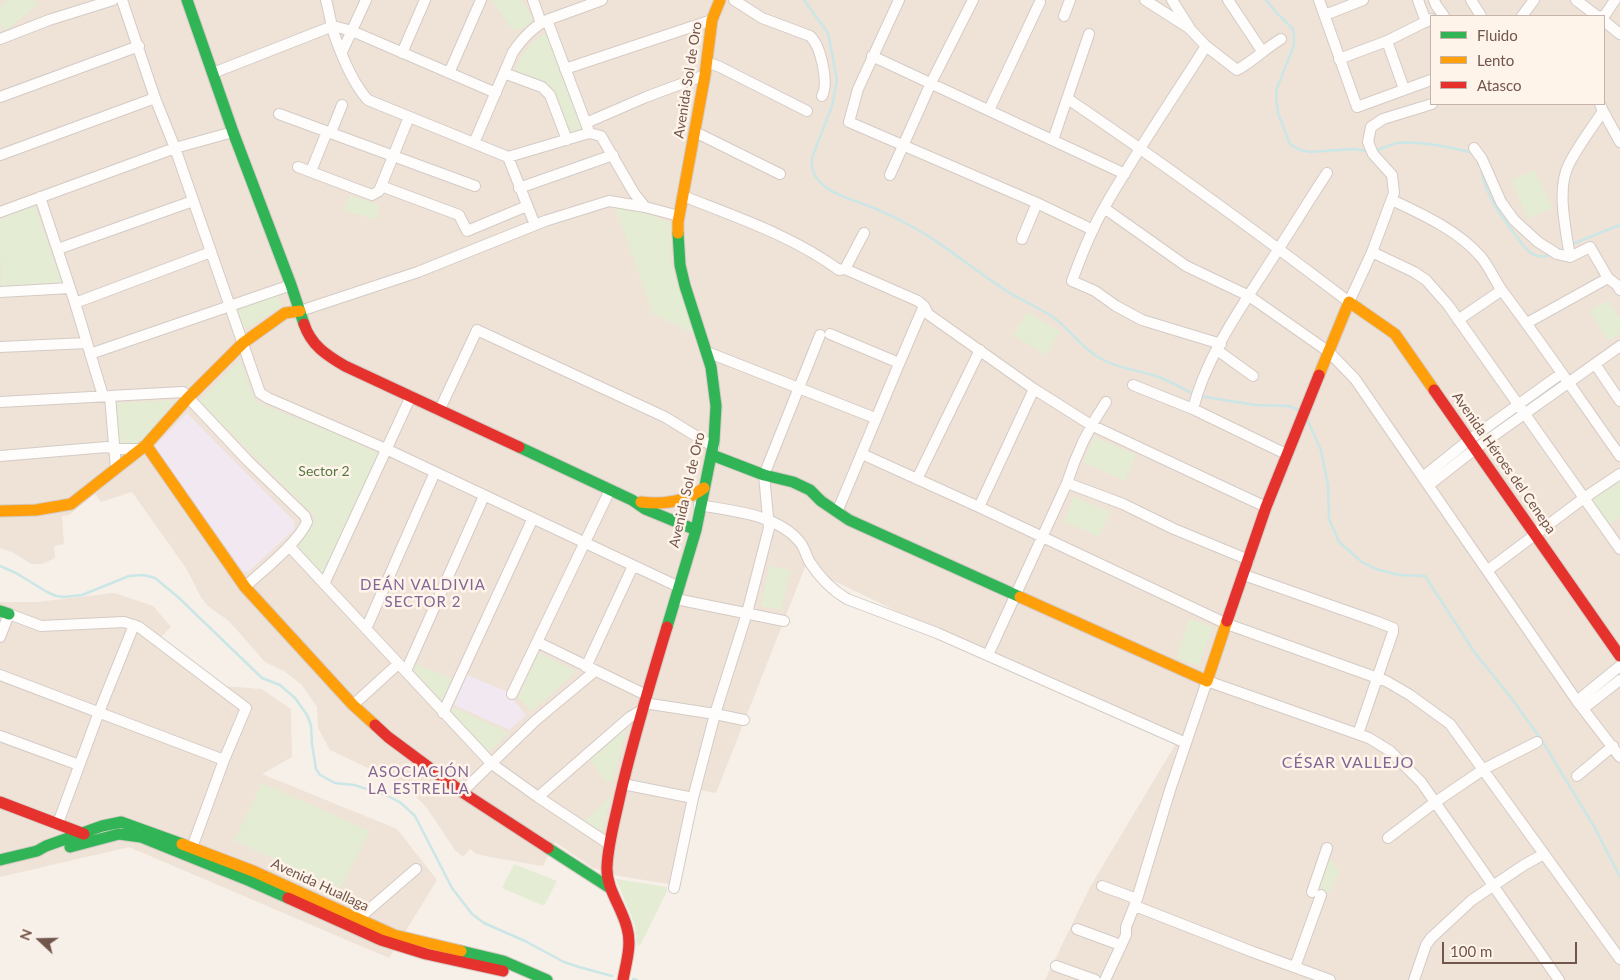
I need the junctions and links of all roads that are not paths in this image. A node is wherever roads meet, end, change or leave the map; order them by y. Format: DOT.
graph roads {
  1 [pos="114,0"];
  2 [pos="122,0"];
  3 [pos="187,0"];
  4 [pos="326,0"];
  5 [pos="366,0"];
  6 [pos="425,0"];
  7 [pos="480,0"];
  8 [pos="533,0"];
  9 [pos="602,0"];
  10 [pos="720,0"];
  11 [pos="734,0"];
  12 [pos="899,0"];
  13 [pos="973,0"];
  14 [pos="1070,0"];
  15 [pos="1145,0"];
  16 [pos="1172,0"];
  17 [pos="1228,0"];
  18 [pos="1319,0"];
  19 [pos="1362,0"];
  20 [pos="1418,0"];
  21 [pos="1434,0"];
  22 [pos="1471,0"];
  23 [pos="1534,0"];
  24 [pos="1576,0"];
  25 [pos="1615,0"];
  26 [pos="1040,2"];
  27 [pos="1325,15"];
  28 [pos="1443,15"];
  29 [pos="1480,15"];
  30 [pos="1523,15"];
  31 [pos="1596,15"];
  32 [pos="1604,15"];
  33 [pos="1064,16"];
  34 [pos="712,20"];
  35 [pos="1429,21"];
  36 [pos="544,22"];
  37 [pos="1605,22"];
  38 [pos="333,26"];
  39 [pos="1189,28"];
  40 [pos="352,31"];
  41 [pos="1089,34"];
  42 [pos="1620,34"];
  43 [pos="0,39"];
  44 [pos="1281,39"];
  45 [pos="1387,41"];
  46 [pos="139,46"];
  47 [pos="1206,46"];
  48 [pos="1262,51"];
  49 [pos="342,52"];
  50 [pos="402,53"];
  51 [pos="872,56"];
  52 [pos="1339,59"];
  53 [pos="707,62"];
  54 [pos="566,69"];
  55 [pos="213,73"];
  56 [pos="449,73"];
  57 [pos="504,73"];
  58 [pos="705,75"];
  59 [pos="1430,80"];
  60 [pos="931,83"];
  61 [pos="1404,89"];
  62 [pos="496,93"];
  63 [pos="822,96"];
  64 [pos="0,97"];
  65 [pos="155,98"];
  66 [pos="1068,98"];
  67 [pos="342,105"];
  68 [pos="1430,105"];
  69 [pos="1601,108"];
  70 [pos="989,110"];
  71 [pos="807,111"];
  72 [pos="279,114"];
  73 [pos="410,117"];
  74 [pos="588,128"];
  75 [pos="233,132"];
  76 [pos="328,132"];
  77 [pos="695,132"];
  78 [pos="567,140"];
  79 [pos="1053,140"];
  80 [pos="1620,142"];
  81 [pos="474,143"];
  82 [pos="903,146"];
  83 [pos="174,148"];
  84 [pos="1140,148"];
  85 [pos="1474,148"];
  86 [pos="0,155"];
  87 [pos="613,155"];
  88 [pos="393,156"];
  89 [pos="508,157"];
  90 [pos="298,166"];
  91 [pos="311,171"];
  92 [pos="1327,173"];
  93 [pos="780,174"];
  94 [pos="1125,174"];
  95 [pos="890,175"];
  96 [pos="381,186"];
  97 [pos="475,186"];
  98 [pos="519,188"];
  99 [pos="683,196"];
  100 [pos="40,197"];
  101 [pos="1393,197"];
  102 [pos="193,201"];
  103 [pos="1037,203"];
  104 [pos="527,206"];
  105 [pos="646,207"];
  106 [pos="1104,208"];
  107 [pos="1,210"];
  108 [pos="679,216"];
  109 [pos="534,225"];
  110 [pos="1093,230"];
  111 [pos="864,233"];
  112 [pos="1022,239"];
  113 [pos="58,249"];
  114 [pos="1279,249"];
  115 [pos="211,252"];
  116 [pos="1372,252"];
  117 [pos="1570,252"];
  118 [pos="845,269"];
  119 [pos="290,284"];
  120 [pos="1616,284"];
  121 [pos="70,288"];
  122 [pos="1502,290"];
  123 [pos="0,292"];
  124 [pos="1249,296"];
  125 [pos="1349,302"];
  126 [pos="76,303"];
  127 [pos="230,306"];
  128 [pos="924,306"];
  129 [pos="300,311"];
  130 [pos="1458,320"];
  131 [pos="1527,323"];
  132 [pos="87,343"];
  133 [pos="243,343"];
  134 [pos="1620,346"];
  135 [pos="0,347"];
  136 [pos="1219,347"];
  137 [pos="980,350"];
  138 [pos="707,352"];
  139 [pos="1329,352"];
  140 [pos="90,354"];
  141 [pos="899,363"];
  142 [pos="1595,364"];
  143 [pos="1562,373"];
  144 [pos="1253,376"];
  145 [pos="1568,382"];
  146 [pos="1132,385"];
  147 [pos="799,387"];
  148 [pos="1034,389"];
  149 [pos="107,396"];
  150 [pos="411,396"];
  151 [pos="188,398"];
  152 [pos="1620,401"];
  153 [pos="0,402"];
  154 [pos="1106,402"];
  155 [pos="1518,405"];
  156 [pos="440,409"];
  157 [pos="1193,409"];
  158 [pos="1524,414"];
  159 [pos="875,418"];
  160 [pos="1091,425"];
  161 [pos="1472,444"];
  162 [pos="144,447"];
  163 [pos="114,449"];
  164 [pos="1288,449"];
  165 [pos="386,450"];
  166 [pos="713,451"];
  167 [pos="862,454"];
  168 [pos="0,456"];
  169 [pos="1620,456"];
  170 [pos="116,469"];
  171 [pos="435,472"];
  172 [pos="1620,474"];
  173 [pos="764,475"];
  174 [pos="917,479"];
  175 [pos="1426,481"];
  176 [pos="1067,483"];
  177 [pos="704,488"];
  178 [pos="610,490"];
  179 [pos="484,496"];
  180 [pos="1584,498"];
  181 [pos="632,500"];
  182 [pos="699,506"];
  183 [pos="979,507"];
  184 [pos="1266,507"];
  185 [pos="0,511"];
  186 [pos="837,512"];
  187 [pos="532,518"];
  188 [pos="769,520"];
  189 [pos="696,530"];
  190 [pos="1536,534"];
  191 [pos="1042,536"];
  192 [pos="584,543"];
  193 [pos="289,546"];
  194 [pos="1620,549"];
  195 [pos="1249,560"];
  196 [pos="633,566"];
  197 [pos="1488,570"];
  198 [pos="1244,575"];
  199 [pos="324,584"];
  200 [pos="244,587"];
  201 [pos="679,587"];
  202 [pos="1015,594"];
  203 [pos="676,599"];
  204 [pos="747,612"];
  205 [pos="4,613"];
  206 [pos="784,621"];
  207 [pos="1227,624"];
  208 [pos="134,625"];
  209 [pos="366,629"];
  210 [pos="0,637"];
  211 [pos="537,642"];
  212 [pos="988,655"];
  213 [pos="1620,656"];
  214 [pos="1620,666"];
  215 [pos="402,667"];
  216 [pos="591,669"];
  217 [pos="0,675"];
  218 [pos="1378,678"];
  219 [pos="1620,680"];
  220 [pos="1207,681"];
  221 [pos="512,694"];
  222 [pos="644,703"];
  223 [pos="1581,704"];
  224 [pos="353,705"];
  225 [pos="99,712"];
  226 [pos="443,713"];
  227 [pos="715,714"];
  228 [pos="744,720"];
  229 [pos="1358,734"];
  230 [pos="0,736"];
  231 [pos="1537,742"];
  232 [pos="1186,743"];
  233 [pos="1613,746"];
  234 [pos="1620,757"];
  235 [pos="224,760"];
  236 [pos="492,764"];
  237 [pos="80,766"];
  238 [pos="1484,769"];
  239 [pos="1577,776"];
  240 [pos="622,784"];
  241 [pos="462,792"];
  242 [pos="538,797"];
  243 [pos="693,798"];
  244 [pos="0,802"];
  245 [pos="1434,803"];
  246 [pos="58,823"];
  247 [pos="83,834"];
  248 [pos="1388,838"];
  249 [pos="94,840"];
  250 [pos="609,844"];
  251 [pos="1327,848"];
  252 [pos="37,851"];
  253 [pos="190,852"];
  254 [pos="1544,854"];
  255 [pos="0,860"];
  256 [pos="416,869"];
  257 [pos="1102,886"];
  258 [pos="1494,886"];
  259 [pos="610,888"];
  260 [pos="674,888"];
  261 [pos="1136,903"];
  262 [pos="355,923"];
  263 [pos="1126,927"];
  264 [pos="1077,929"];
  265 [pos="1115,943"];
  266 [pos="1620,959"];
  267 [pos="1056,966"];
  268 [pos="1295,967"];
  269 [pos="525,980"];
  270 [pos="547,980"];
  271 [pos="623,980"];
  272 [pos="1095,980"];
  273 [pos="1099,980"];
  274 [pos="1106,980"];
  275 [pos="1330,980"];
  276 [pos="1414,980"];
  277 [pos="1559,980"];
  1 -- 43 [label="street"];
  2 -- 46 [label="street"];
  3 -- 55 [label="street"];
  4 -- 38 [label="street"];
  5 -- 40 [label="street"];
  6 -- 50 [label="street"];
  7 -- 56 [label="street"];
  8 -- 36 [label="street"];
  9 -- 36 [label="street"];
  10 -- 34 [label="street, Avenida Sol de Oro"];
  11 -- 63 [label="street"];
  12 -- 51 [label="street"];
  13 -- 60 [label="street"];
  14 -- 33 [label="street"];
  15 -- 39 [label="street"];
  16 -- 39 [label="street"];
  17 -- 48 [label="street"];
  18 -- 27 [label="street"];
  19 -- 27 [label="street"];
  20 -- 35 [label="street"];
  21 -- 28 [label="street"];
  22 -- 29 [label="street"];
  23 -- 30 [label="street"];
  24 -- 31 [label="street"];
  25 -- 32 [label="street"];
  26 -- 70 [label="street"];
  27 -- 52 [label="street"];
  34 -- 53 [label="street, Avenida Sol de Oro"];
  34 -- 54 [label="street"];
  35 -- 45 [label="street"];
  36 -- 54 [label="street"];
  36 -- 57 [label="street"];
  37 -- 42 [label="street"];
  38 -- 40 [label="street"];
  38 -- 49 [label="street"];
  38 -- 55 [label="street"];
  39 -- 47 [label="street"];
  40 -- 49 [label="street"];
  40 -- 50 [label="street"];
  41 -- 66 [label="street"];
  44 -- 48 [label="street"];
  45 -- 52 [label="street"];
  45 -- 61 [label="street"];
  46 -- 64 [label="street"];
  46 -- 65 [label="street"];
  47 -- 48 [label="street"];
  47 -- 84 [label="street"];
  49 -- 73 [label="street"];
  50 -- 56 [label="street"];
  51 -- 60 [label="street"];
  51 -- 82 [label="street"];
  52 -- 61 [label="street"];
  53 -- 58 [label="street, Avenida Sol de Oro"];
  53 -- 71 [label="street"];
  54 -- 74 [label="street"];
  55 -- 75 [label="street"];
  56 -- 62 [label="street"];
  57 -- 62 [label="street"];
  57 -- 78 [label="street"];
  58 -- 74 [label="street"];
  58 -- 77 [label="street, Avenida Sol de Oro"];
  59 -- 61 [label="street"];
  60 -- 70 [label="street"];
  60 -- 82 [label="street"];
  62 -- 81 [label="street"];
  65 -- 83 [label="street"];
  65 -- 86 [label="street"];
  66 -- 79 [label="street"];
  66 -- 84 [label="street"];
  67 -- 76 [label="street"];
  68 -- 101 [label="street"];
  69 -- 80 [label="street"];
  69 -- 117 [label="street"];
  70 -- 79 [label="street"];
  72 -- 76 [label="street"];
  73 -- 81 [label="street"];
  73 -- 88 [label="street"];
  74 -- 78 [label="street"];
  74 -- 87 [label="street"];
  75 -- 83 [label="street"];
  75 -- 119 [label="street"];
  76 -- 88 [label="street"];
  76 -- 91 [label="street"];
  77 -- 93 [label="street"];
  77 -- 99 [label="street, Avenida Sol de Oro"];
  78 -- 89 [label="street"];
  79 -- 94 [label="street"];
  81 -- 89 [label="street"];
  82 -- 95 [label="street"];
  82 -- 103 [label="street"];
  83 -- 100 [label="street"];
  83 -- 102 [label="street"];
  84 -- 94 [label="street"];
  84 -- 114 [label="street"];
  85 -- 117 [label="street"];
  87 -- 98 [label="street"];
  87 -- 105 [label="street"];
  88 -- 96 [label="street"];
  88 -- 97 [label="street"];
  89 -- 98 [label="street"];
  90 -- 91 [label="street"];
  91 -- 96 [label="street"];
  92 -- 114 [label="street"];
  94 -- 106 [label="street"];
  96 -- 104 [label="street"];
  98 -- 104 [label="street"];
  99 -- 108 [label="street, Avenida Sol de Oro"];
  99 -- 118 [label="street"];
  100 -- 107 [label="street"];
  100 -- 113 [label="street"];
  101 -- 116 [label="street"];
  101 -- 122 [label="street"];
  102 -- 113 [label="street"];
  102 -- 115 [label="street"];
  103 -- 110 [label="street"];
  103 -- 112 [label="street"];
  104 -- 109 [label="street"];
  105 -- 108 [label="street"];
  105 -- 109 [label="street"];
  106 -- 110 [label="street"];
  106 -- 124 [label="street"];
  108 -- 138 [label="street, Avenida Sol de Oro"];
  109 -- 129 [label="street"];
  110 -- 136 [label="street"];
  111 -- 118 [label="street"];
  113 -- 121 [label="street"];
  114 -- 124 [label="street"];
  114 -- 125 [label="street"];
  115 -- 126 [label="street"];
  115 -- 127 [label="street"];
  116 -- 125 [label="street"];
  116 -- 130 [label="street"];
  117 -- 120 [label="street"];
  118 -- 128 [label="street"];
  119 -- 127 [label="street"];
  119 -- 129 [label="street"];
  120 -- 131 [label="street"];
  121 -- 123 [label="street"];
  121 -- 126 [label="street"];
  122 -- 130 [label="street"];
  122 -- 131 [label="street"];
  124 -- 136 [label="street"];
  124 -- 139 [label="street"];
  125 -- 139 [label="street"];
  125 -- 161 [label="street, Avenida Héroes del Cenepa"];
  126 -- 132 [label="street"];
  127 -- 133 [label="street"];
  127 -- 140 [label="street"];
  128 -- 137 [label="street"];
  128 -- 141 [label="street"];
  129 -- 133 [label="street"];
  129 -- 150 [label="street"];
  130 -- 155 [label="street"];
  131 -- 143 [label="street"];
  132 -- 135 [label="street"];
  132 -- 140 [label="street"];
  133 -- 151 [label="street"];
  133 -- 165 [label="street"];
  134 -- 142 [label="street"];
  136 -- 144 [label="street"];
  136 -- 157 [label="street"];
  137 -- 148 [label="street"];
  137 -- 174 [label="street"];
  138 -- 147 [label="street"];
  138 -- 166 [label="street, Avenida Sol de Oro"];
  139 -- 164 [label="street"];
  139 -- 175 [label="street"];
  140 -- 149 [label="street"];
  141 -- 147 [label="street"];
  141 -- 159 [label="street"];
  142 -- 145 [label="street"];
  142 -- 152 [label="street"];
  143 -- 145 [label="street"];
  143 -- 155 [label="street"];
  145 -- 158 [label="street"];
  145 -- 169 [label="street"];
  146 -- 157 [label="street"];
  147 -- 159 [label="street"];
  147 -- 173 [label="street"];
  148 -- 160 [label="street"];
  148 -- 183 [label="street"];
  149 -- 151 [label="street"];
  149 -- 153 [label="street"];
  149 -- 163 [label="street"];
  150 -- 156 [label="street"];
  150 -- 165 [label="street"];
  151 -- 162 [label="street"];
  151 -- 193 [label="street"];
  154 -- 160 [label="street"];
  155 -- 158 [label="street"];
  155 -- 161 [label="street"];
  156 -- 166 [label="street"];
  156 -- 178 [label="street"];
  157 -- 164 [label="street"];
  158 -- 161 [label="street"];
  158 -- 180 [label="street"];
  159 -- 167 [label="street"];
  160 -- 176 [label="street"];
  160 -- 184 [label="street"];
  161 -- 175 [label="street"];
  161 -- 190 [label="street, Avenida Héroes del Cenepa"];
  162 -- 163 [label="street"];
  162 -- 170 [label="street"];
  162 -- 200 [label="street"];
  163 -- 168 [label="street"];
  163 -- 170 [label="street"];
  164 -- 184 [label="street"];
  165 -- 171 [label="street"];
  165 -- 199 [label="street"];
  166 -- 173 [label="street"];
  166 -- 177 [label="street, Avenida Sol de Oro"];
  167 -- 174 [label="street"];
  167 -- 186 [label="street"];
  170 -- 185 [label="street"];
  171 -- 179 [label="street"];
  171 -- 209 [label="street"];
  172 -- 180 [label="street"];
  173 -- 186 [label="street"];
  173 -- 188 [label="street"];
  174 -- 183 [label="street"];
  175 -- 197 [label="street"];
  176 -- 191 [label="street"];
  176 -- 195 [label="street"];
  177 -- 181 [label="street"];
  177 -- 182 [label="street, Avenida Sol de Oro"];
  178 -- 181 [label="street"];
  178 -- 192 [label="street"];
  179 -- 187 [label="street"];
  179 -- 215 [label="street"];
  180 -- 190 [label="street"];
  180 -- 194 [label="street"];
  181 -- 189 [label="street"];
  182 -- 188 [label="street"];
  182 -- 189 [label="street, Avenida Sol de Oro"];
  183 -- 191 [label="street"];
  184 -- 195 [label="street"];
  186 -- 202 [label="street"];
  187 -- 192 [label="street"];
  187 -- 226 [label="street"];
  188 -- 204 [label="street"];
  188 -- 212 [label="street"];
  189 -- 201 [label="street, Avenida Sol de Oro"];
  190 -- 197 [label="street"];
  190 -- 213 [label="street, Avenida Héroes del Cenepa"];
  191 -- 202 [label="street"];
  191 -- 207 [label="street"];
  192 -- 196 [label="street"];
  192 -- 211 [label="street"];
  193 -- 199 [label="street"];
  193 -- 200 [label="street"];
  195 -- 198 [label="street"];
  196 -- 201 [label="street"];
  196 -- 216 [label="street"];
  197 -- 223 [label="street"];
  198 -- 207 [label="street"];
  198 -- 218 [label="street"];
  199 -- 209 [label="street"];
  200 -- 224 [label="street"];
  201 -- 203 [label="street, Avenida Sol de Oro"];
  202 -- 212 [label="street"];
  202 -- 220 [label="street"];
  203 -- 204 [label="street"];
  203 -- 222 [label="street, Avenida Sol de Oro"];
  204 -- 206 [label="street"];
  204 -- 227 [label="street"];
  205 -- 208 [label="street"];
  205 -- 210 [label="street"];
  207 -- 218 [label="street"];
  207 -- 220 [label="street"];
  208 -- 225 [label="street"];
  208 -- 235 [label="street"];
  209 -- 215 [label="street"];
  211 -- 216 [label="street"];
  211 -- 221 [label="street"];
  212 -- 232 [label="street"];
  214 -- 223 [label="street"];
  215 -- 224 [label="street"];
  215 -- 226 [label="street"];
  216 -- 222 [label="street"];
  216 -- 236 [label="street"];
  217 -- 225 [label="street"];
  218 -- 229 [label="street"];
  218 -- 238 [label="street"];
  219 -- 223 [label="street"];
  220 -- 229 [label="street"];
  220 -- 232 [label="street"];
  222 -- 227 [label="street"];
  222 -- 240 [label="street, Avenida Sol de Oro"];
  222 -- 242 [label="street"];
  223 -- 233 [label="street"];
  224 -- 241 [label="street"];
  225 -- 235 [label="street"];
  225 -- 237 [label="street"];
  226 -- 236 [label="street"];
  227 -- 228 [label="street"];
  227 -- 243 [label="street"];
  229 -- 245 [label="street"];
  230 -- 237 [label="street"];
  231 -- 238 [label="street"];
  232 -- 261 [label="street"];
  233 -- 234 [label="street"];
  233 -- 239 [label="street"];
  235 -- 253 [label="street"];
  236 -- 241 [label="street"];
  236 -- 242 [label="street"];
  237 -- 246 [label="street"];
  238 -- 245 [label="street"];
  238 -- 254 [label="street"];
  240 -- 243 [label="street"];
  240 -- 250 [label="street, Avenida Sol de Oro"];
  241 -- 259 [label="street"];
  242 -- 250 [label="street"];
  243 -- 260 [label="street"];
  244 -- 246 [label="street"];
  245 -- 248 [label="street"];
  245 -- 258 [label="street"];
  246 -- 247 [label="street"];
  247 -- 249 [label="street"];
  247 -- 252 [label="street, Avenida Huallaga"];
  247 -- 253 [label="street, Avenida Huallaga"];
  249 -- 252 [label="street, Avenida Huallaga"];
  249 -- 253 [label="street, Avenida Huallaga"];
  250 -- 259 [label="street, Avenida Sol de Oro"];
  251 -- 268 [label="street"];
  252 -- 255 [label="street"];
  253 -- 262 [label="street, Avenida Huallaga"];
  254 -- 258 [label="street"];
  254 -- 266 [label="street"];
  256 -- 262 [label="street"];
  257 -- 261 [label="street"];
  258 -- 276 [label="street"];
  258 -- 277 [label="street"];
  259 -- 271 [label="street, Avenida Sol de Oro"];
  261 -- 263 [label="street"];
  261 -- 268 [label="street"];
  262 -- 269 [label="street, Avenida Huallaga"];
  262 -- 270 [label="street, Avenida Huallaga"];
  263 -- 265 [label="street"];
  263 -- 274 [label="street"];
  264 -- 265 [label="street"];
  265 -- 273 [label="street"];
  267 -- 272 [label="street"];
  268 -- 275 [label="street"];
}
